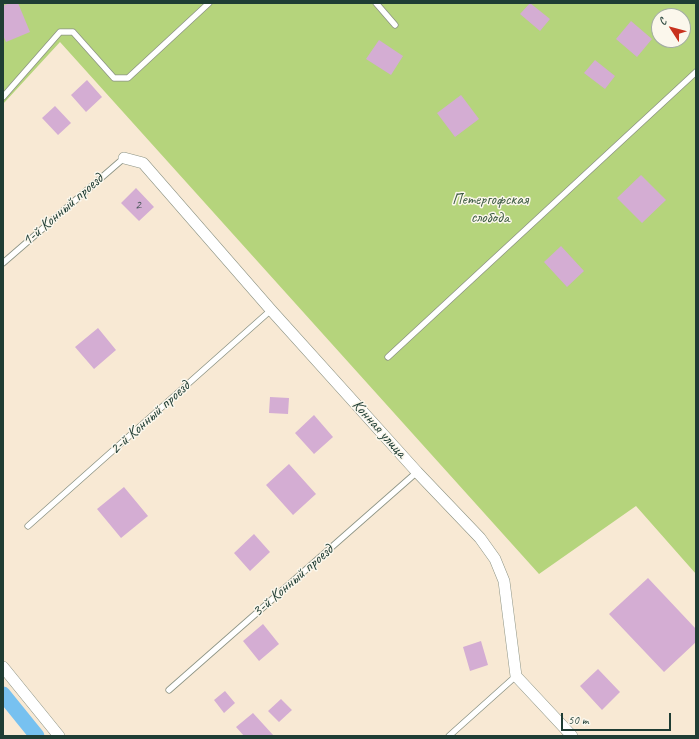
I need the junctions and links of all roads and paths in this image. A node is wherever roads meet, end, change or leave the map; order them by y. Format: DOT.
graph roads {
  1 [pos="209,3"];
  2 [pos="376,3"];
  3 [pos="395,25"];
  4 [pos="696,72"];
  5 [pos="3,97"];
  6 [pos="124,158"];
  7 [pos="3,263"];
  8 [pos="271,310"];
  9 [pos="388,357"];
  10 [pos="417,472"];
  11 [pos="28,526"];
  12 [pos="3,667"];
  13 [pos="516,676"];
  14 [pos="169,690"];
  15 [pos="59,736"];
  16 [pos="449,736"];
  17 [pos="572,736"];
  1 -- 5 [label="lane"];
  2 -- 3 [label="lane"];
  4 -- 9 [label="lane"];
  6 -- 7 [label="lane, 1-й Конный проезд"];
  6 -- 8 [label="street, Конная улица"];
  8 -- 10 [label="street, Конная улица"];
  8 -- 11 [label="lane, 2-й Конный проезд"];
  10 -- 13 [label="street, Конная улица"];
  10 -- 14 [label="lane, 3-й Конный проезд"];
  12 -- 15 [label="street"];
  13 -- 16 [label="lane"];
  13 -- 17 [label="street"];
}
